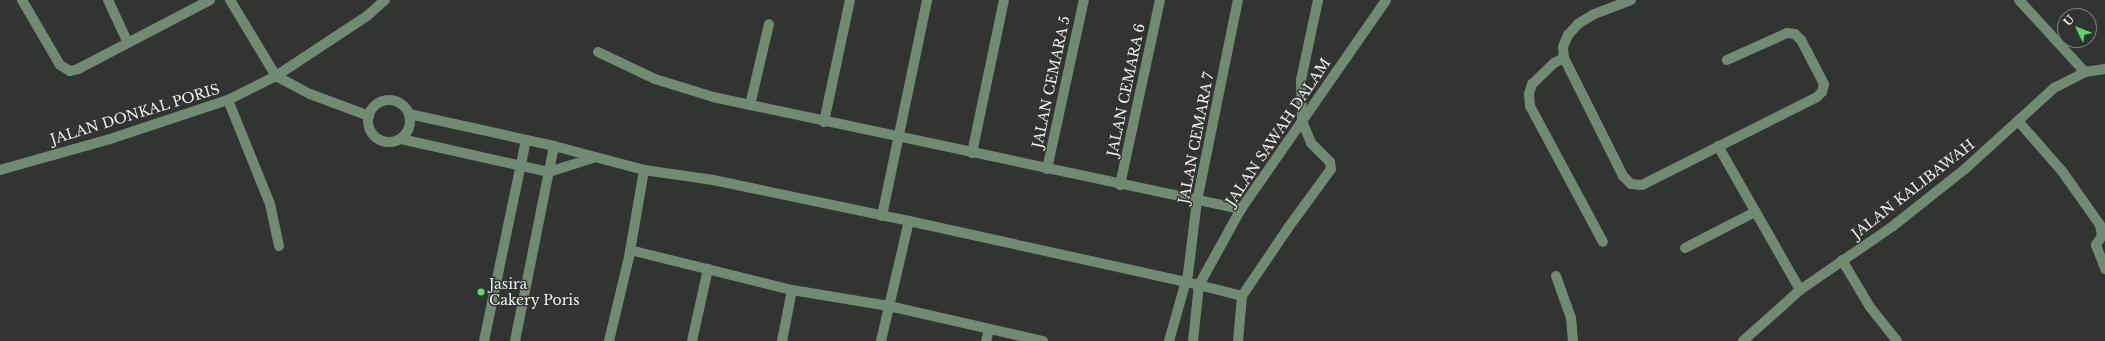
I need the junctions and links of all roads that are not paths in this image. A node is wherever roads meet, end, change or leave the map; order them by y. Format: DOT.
graph roads {
  1 [pos="22,0"];
  2 [pos="108,0"];
  3 [pos="210,0"];
  4 [pos="230,0"];
  5 [pos="385,0"];
  6 [pos="850,0"];
  7 [pos="927,0"];
  8 [pos="1004,0"];
  9 [pos="1084,0"];
  10 [pos="1160,0"];
  11 [pos="1238,0"];
  12 [pos="1318,0"];
  13 [pos="1386,0"];
  14 [pos="1631,0"];
  15 [pos="2019,0"];
  16 [pos="769,24"];
  17 [pos="128,43"];
  18 [pos="598,52"];
  19 [pos="1564,58"];
  20 [pos="1727,60"];
  21 [pos="2105,69"];
  22 [pos="2085,72"];
  23 [pos="276,76"];
  24 [pos="228,100"];
  25 [pos="750,105"];
  26 [pos="409,114"];
  27 [pos="369,116"];
  28 [pos="1302,121"];
  29 [pos="824,122"];
  30 [pos="2018,122"];
  31 [pos="898,135"];
  32 [pos="401,138"];
  33 [pos="526,140"];
  34 [pos="554,146"];
  35 [pos="1718,146"];
  36 [pos="972,153"];
  37 [pos="593,158"];
  38 [pos="520,166"];
  39 [pos="0,170"];
  40 [pos="644,170"];
  41 [pos="1047,170"];
  42 [pos="549,172"];
  43 [pos="1120,185"];
  44 [pos="1196,200"];
  45 [pos="1241,209"];
  46 [pos="1755,212"];
  47 [pos="882,216"];
  48 [pos="909,221"];
  49 [pos="1603,242"];
  50 [pos="279,246"];
  51 [pos="1684,248"];
  52 [pos="630,250"];
  53 [pos="1842,260"];
  54 [pos="708,269"];
  55 [pos="2105,269"];
  56 [pos="1556,276"];
  57 [pos="1186,282"];
  58 [pos="1204,286"];
  59 [pos="792,290"];
  60 [pos="1800,290"];
  61 [pos="1242,296"];
  62 [pos="888,306"];
  63 [pos="989,330"];
  64 [pos="484,341"];
  65 [pos="515,341"];
  66 [pos="610,341"];
  67 [pos="692,341"];
  68 [pos="782,341"];
  69 [pos="882,341"];
  70 [pos="986,341"];
  71 [pos="1044,341"];
  72 [pos="1169,341"];
  73 [pos="1193,341"];
  74 [pos="1238,341"];
  75 [pos="1573,341"];
  76 [pos="1743,341"];
  77 [pos="1897,341"];
  1 -- 17 [label="street"];
  2 -- 17 [label="street"];
  3 -- 17 [label="street"];
  4 -- 23 [label="street"];
  5 -- 23 [label="street, JALAN DONKAL PORIS"];
  6 -- 29 [label="street"];
  7 -- 31 [label="street"];
  8 -- 36 [label="street"];
  9 -- 41 [label="street, JALAN CEMARA 5"];
  10 -- 43 [label="street, JALAN CEMARA 6"];
  11 -- 44 [label="street, JALAN CEMARA 7"];
  12 -- 28 [label="street"];
  13 -- 28 [label="street, JALAN SAWAH DALAM"];
  14 -- 19 [label="street"];
  15 -- 22 [label="street"];
  16 -- 25 [label="street"];
  18 -- 25 [label="street"];
  19 -- 35 [label="street"];
  19 -- 49 [label="street"];
  20 -- 35 [label="street"];
  21 -- 22 [label="street, JALAN KALIBAWAH"];
  22 -- 30 [label="street, JALAN KALIBAWAH"];
  23 -- 24 [label="street, JALAN DONKAL PORIS"];
  23 -- 27 [label="street"];
  24 -- 39 [label="street, JALAN DONKAL PORIS"];
  24 -- 50 [label="street"];
  25 -- 29 [label="street"];
  26 -- 27 [label="street"];
  26 -- 32 [label="street"];
  26 -- 33 [label="street"];
  27 -- 32 [label="street"];
  28 -- 45 [label="street, JALAN SAWAH DALAM"];
  28 -- 61 [label="street"];
  29 -- 31 [label="street"];
  30 -- 53 [label="street, JALAN KALIBAWAH"];
  30 -- 55 [label="street"];
  31 -- 36 [label="street"];
  31 -- 47 [label="street"];
  32 -- 38 [label="street"];
  33 -- 34 [label="street"];
  33 -- 38 [label="street"];
  34 -- 37 [label="street"];
  34 -- 42 [label="street"];
  35 -- 46 [label="street"];
  36 -- 41 [label="street"];
  37 -- 40 [label="street"];
  37 -- 42 [label="street"];
  38 -- 42 [label="street"];
  38 -- 64 [label="street"];
  40 -- 47 [label="street"];
  40 -- 52 [label="street"];
  41 -- 43 [label="street"];
  42 -- 65 [label="street"];
  43 -- 44 [label="street"];
  44 -- 45 [label="street"];
  44 -- 57 [label="street, JALAN CEMARA 7"];
  45 -- 58 [label="street, JALAN SAWAH DALAM"];
  46 -- 51 [label="street"];
  46 -- 60 [label="street"];
  47 -- 48 [label="street"];
  48 -- 57 [label="street"];
  48 -- 62 [label="street"];
  52 -- 54 [label="street"];
  52 -- 66 [label="street"];
  53 -- 60 [label="street, JALAN KALIBAWAH"];
  53 -- 77 [label="street"];
  54 -- 59 [label="street"];
  54 -- 67 [label="street"];
  56 -- 75 [label="street"];
  57 -- 58 [label="street"];
  57 -- 72 [label="street, JALAN CEMARA 7"];
  58 -- 61 [label="street"];
  58 -- 73 [label="street"];
  59 -- 62 [label="street"];
  59 -- 68 [label="street"];
  60 -- 76 [label="street, JALAN KALIBAWAH"];
  61 -- 74 [label="street"];
  62 -- 63 [label="street"];
  62 -- 69 [label="street"];
  63 -- 70 [label="street"];
  63 -- 71 [label="street"];
}
